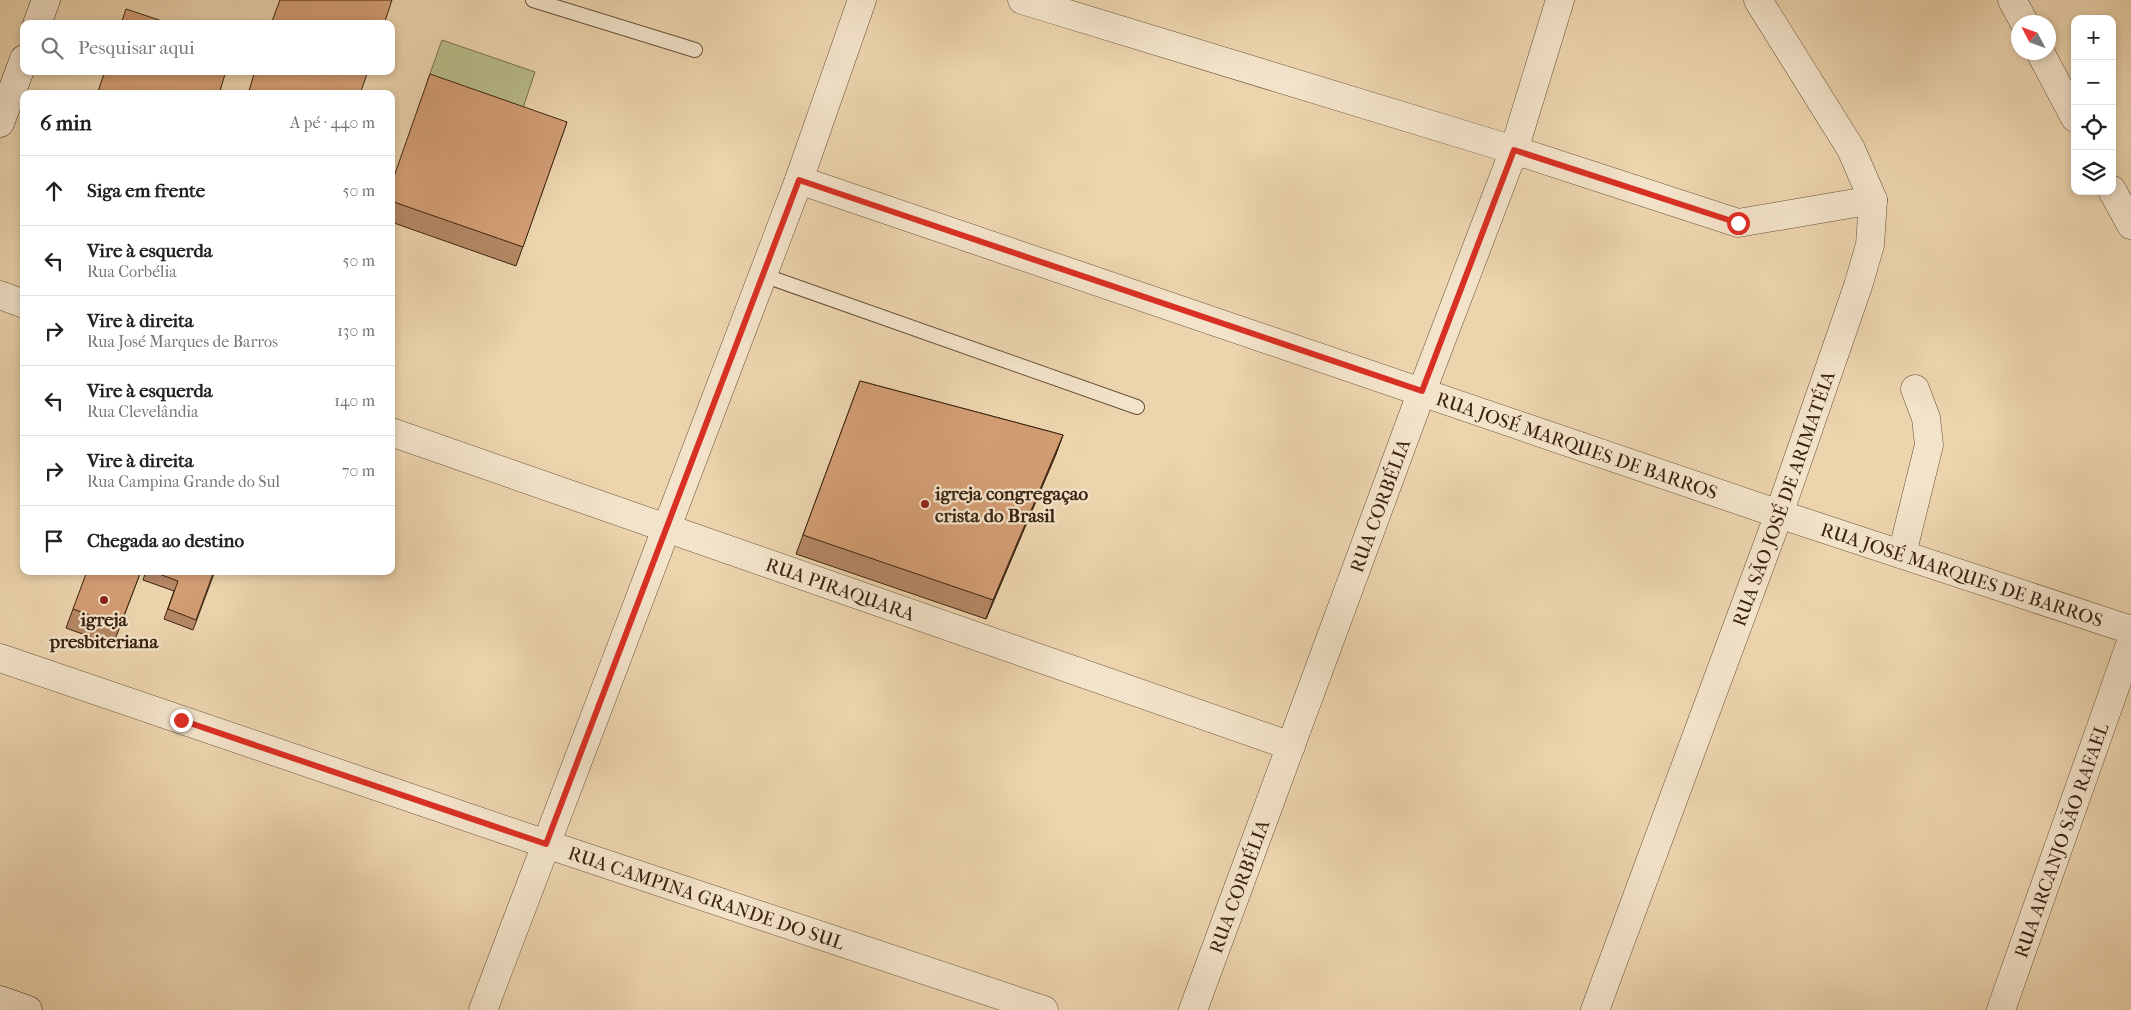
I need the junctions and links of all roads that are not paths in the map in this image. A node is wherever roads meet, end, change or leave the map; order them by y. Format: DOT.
graph roads {
  1 [pos="46,0"];
  2 [pos="532,0"];
  3 [pos="862,0"];
  4 [pos="1022,0"];
  5 [pos="1560,0"];
  6 [pos="1758,0"];
  7 [pos="2012,0"];
  8 [pos="2020,15"];
  9 [pos="38,20"];
  10 [pos="695,50"];
  11 [pos="2044,60"];
  12 [pos="20,70"];
  13 [pos="2071,110"];
  14 [pos="0,123"];
  15 [pos="1514,150"];
  16 [pos="799,180"];
  17 [pos="2115,195"];
  18 [pos="1874,200"];
  19 [pos="2131,225"];
  20 [pos="763,275"];
  21 [pos="0,295"];
  22 [pos="20,302"];
  23 [pos="1915,389"];
  24 [pos="1422,391"];
  25 [pos="1137,407"];
  26 [pos="395,433"];
  27 [pos="1779,514"];
  28 [pos="667,528"];
  29 [pos="1902,554"];
  30 [pos="2131,630"];
  31 [pos="2131,642"];
  32 [pos="0,658"];
  33 [pos="1290,746"];
  34 [pos="546,844"];
  35 [pos="0,1000"];
  36 [pos="28,1010"];
  37 [pos="483,1010"];
  38 [pos="1044,1010"];
  39 [pos="1193,1010"];
  40 [pos="1595,1010"];
  41 [pos="2000,1010"];
  1 -- 9 [label="street"];
  2 -- 10 [label="lane"];
  3 -- 16 [label="street"];
  4 -- 15 [label="street"];
  5 -- 15 [label="street, RUA CORBÉLIA"];
  6 -- 18 [label="street, RUA SÃO JOSÉ DE ARIMATÉIA"];
  7 -- 8 [label="street"];
  11 -- 13 [label="street"];
  12 -- 14 [label="street"];
  15 -- 18 [label="street"];
  15 -- 24 [label="street, RUA CORBÉLIA"];
  16 -- 20 [label="street"];
  16 -- 24 [label="street, RUA JOSÉ MARQUES DE BARROS"];
  17 -- 19 [label="street"];
  18 -- 27 [label="street, RUA SÃO JOSÉ DE ARIMATÉIA"];
  20 -- 25 [label="lane"];
  20 -- 28 [label="street"];
  21 -- 22 [label="street"];
  23 -- 29 [label="street"];
  24 -- 27 [label="street, RUA JOSÉ MARQUES DE BARROS"];
  24 -- 33 [label="street, RUA CORBÉLIA"];
  26 -- 28 [label="street, RUA PIRAQUARA"];
  27 -- 29 [label="street, RUA JOSÉ MARQUES DE BARROS"];
  27 -- 40 [label="street, RUA SÃO JOSÉ DE ARIMATÉIA"];
  28 -- 33 [label="street, RUA PIRAQUARA"];
  28 -- 34 [label="street"];
  29 -- 30 [label="street, RUA JOSÉ MARQUES DE BARROS"];
  31 -- 41 [label="street, RUA ARCANJO SÃO RAFAEL"];
  32 -- 34 [label="street, RUA CAMPINA GRANDE DO SUL"];
  33 -- 39 [label="street, RUA CORBÉLIA"];
  34 -- 37 [label="street"];
  34 -- 38 [label="street, RUA CAMPINA GRANDE DO SUL"];
  35 -- 36 [label="street"];
}
